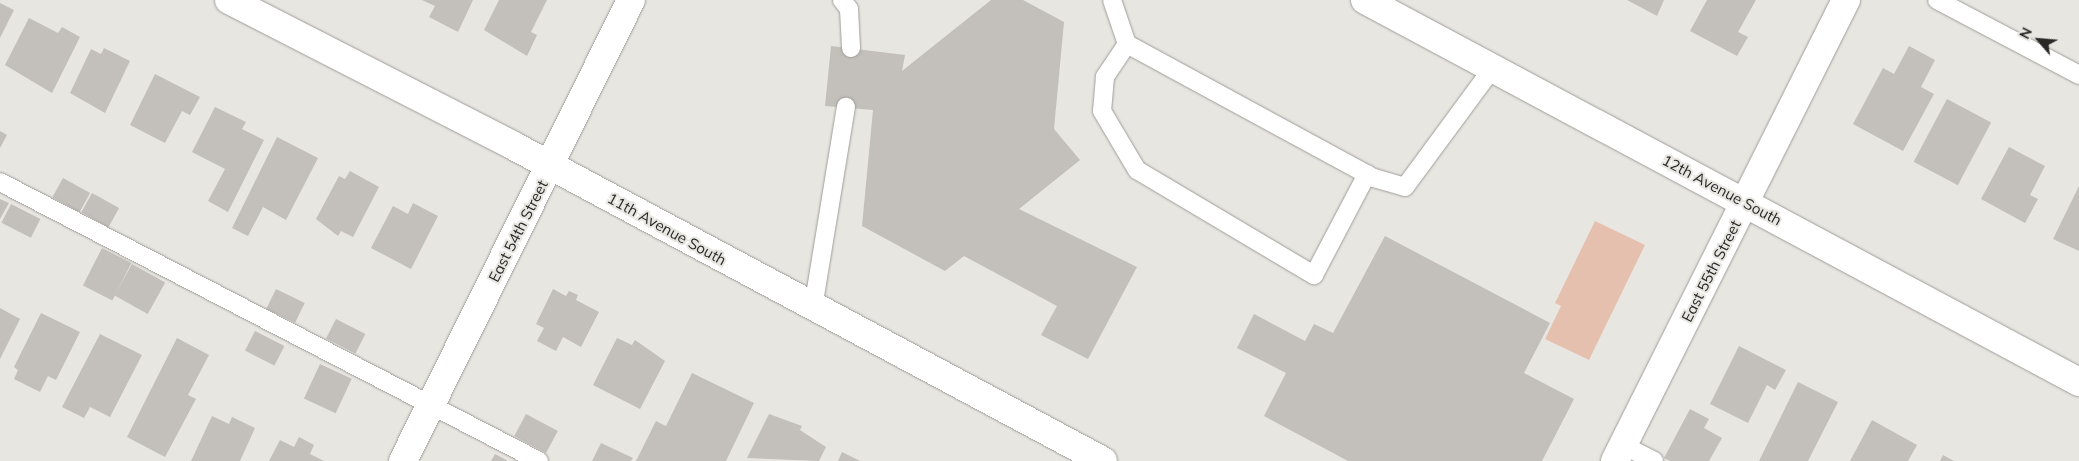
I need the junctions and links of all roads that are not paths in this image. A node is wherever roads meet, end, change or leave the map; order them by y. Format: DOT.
graph roads {
  1 [pos="229,0"];
  2 [pos="631,0"];
  3 [pos="842,0"];
  4 [pos="1112,0"];
  5 [pos="1365,0"];
  6 [pos="1846,0"];
  7 [pos="1937,0"];
  8 [pos="1127,44"];
  9 [pos="851,48"];
  10 [pos="1492,69"];
  11 [pos="2079,75"];
  12 [pos="846,107"];
  13 [pos="551,165"];
  14 [pos="1367,174"];
  15 [pos="0,182"];
  16 [pos="1745,202"];
  17 [pos="813,308"];
  18 [pos="2079,382"];
  19 [pos="432,403"];
  20 [pos="1619,453"];
  21 [pos="403,461"];
  22 [pos="539,461"];
  23 [pos="1103,461"];
  24 [pos="1654,461"];
  1 -- 13 [label="street, 11th Avenue South"];
  2 -- 13 [label="street, East 54th Street"];
  3 -- 9 [label="lane"];
  4 -- 8 [label="lane"];
  5 -- 10 [label="street, 12th Avenue South"];
  6 -- 16 [label="street, East 55th Street"];
  7 -- 11 [label="lane"];
  8 -- 14 [label="lane"];
  8 -- 14 [label="lane"];
  10 -- 14 [label="lane"];
  10 -- 16 [label="street, 12th Avenue South"];
  12 -- 17 [label="lane"];
  13 -- 17 [label="street, 11th Avenue South"];
  13 -- 19 [label="street, East 54th Street"];
  15 -- 19 [label="lane"];
  16 -- 18 [label="street, 12th Avenue South"];
  16 -- 20 [label="street, East 55th Street"];
  17 -- 23 [label="street, 11th Avenue South"];
  19 -- 21 [label="street, East 54th Street"];
  19 -- 22 [label="lane"];
  20 -- 24 [label="lane"];
}
